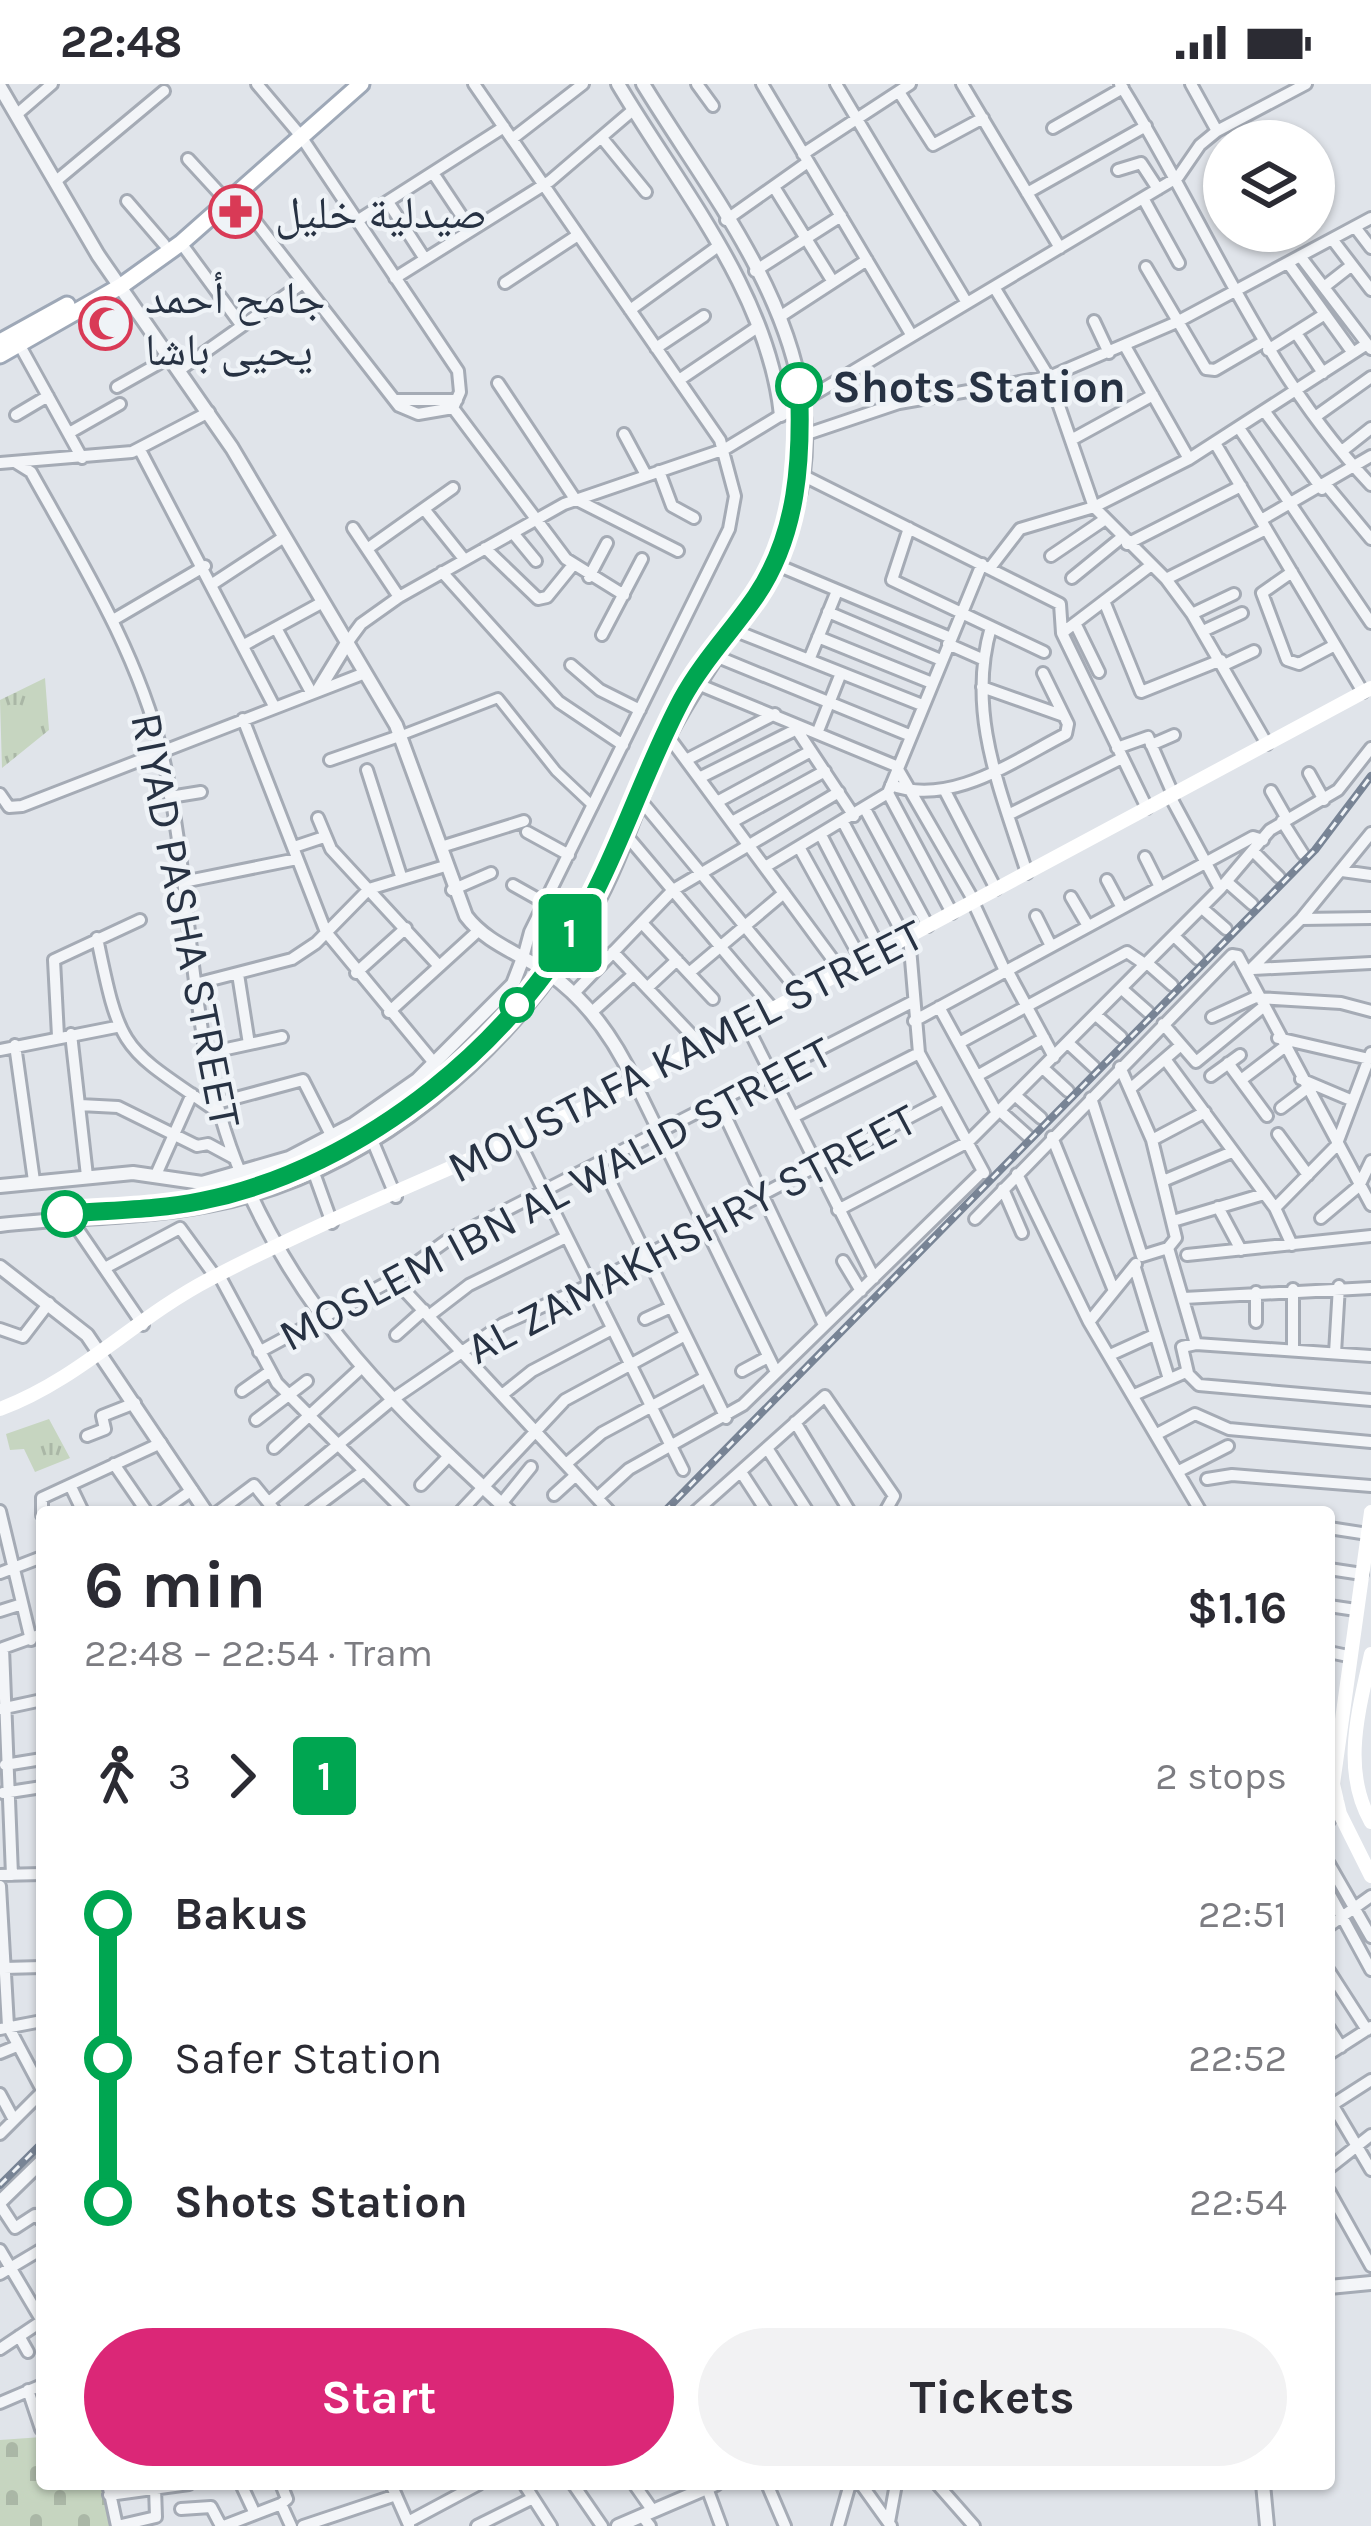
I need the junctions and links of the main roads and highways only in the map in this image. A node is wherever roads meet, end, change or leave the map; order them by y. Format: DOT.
graph roads {
  1 [pos="346,84"];
  2 [pos="361,84"];
  3 [pos="297,132"];
  4 [pos="119,283"];
  5 [pos="0,341"];
  6 [pos="0,355"];
  7 [pos="1367,690"];
  8 [pos="0,1409"];
  9 [pos="1371,1512"];
  10 [pos="1368,1534"];
  11 [pos="1361,1607"];
  12 [pos="1371,1654"];
  13 [pos="1368,1676"];
  14 [pos="1345,1679"];
  15 [pos="1335,1751"];
  16 [pos="1335,1790"];
  17 [pos="1366,1798"];
  18 [pos="1371,1822"];
  19 [pos="1371,1876"];
  1 -- 3 [label="main road"];
  2 -- 3 [label="main road"];
  3 -- 4 [label="main road"];
  4 -- 5 [label="main road"];
  4 -- 6 [label="main road"];
  7 -- 8 [label="main road, MOUSTAFA KAMEL STREET"];
  9 -- 10 [label="main road"];
  10 -- 11 [label="main road"];
  11 -- 14 [label="main road"];
  12 -- 13 [label="main road"];
  13 -- 14 [label="main road"];
  13 -- 17 [label="main road"];
  14 -- 15 [label="main road"];
  16 -- 19 [label="main road"];
  17 -- 18 [label="main road"];
}
